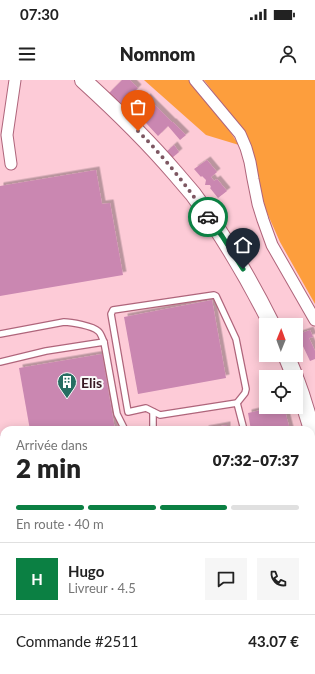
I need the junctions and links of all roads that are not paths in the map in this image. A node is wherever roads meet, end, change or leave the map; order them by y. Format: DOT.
graph roads {
  1 [pos="15,80"];
  2 [pos="83,80"];
  3 [pos="194,80"];
  4 [pos="11,164"];
  5 [pos="268,318"];
  6 [pos="315,320"];
  7 [pos="0,334"];
  8 [pos="104,342"];
  9 [pos="0,362"];
  10 [pos="303,400"];
  11 [pos="237,403"];
  12 [pos="153,412"];
  13 [pos="123,426"];
  14 [pos="153,426"];
  15 [pos="243,426"];
  16 [pos="311,426"];
  1 -- 4 [label="street"];
  2 -- 5 [label="street"];
  3 -- 6 [label="street"];
  7 -- 8 [label="lane"];
  8 -- 9 [label="lane"];
  8 -- 13 [label="lane"];
  10 -- 16 [label="street"];
  11 -- 12 [label="lane"];
  11 -- 12 [label="lane"];
  11 -- 15 [label="lane"];
  12 -- 14 [label="lane"];
}
